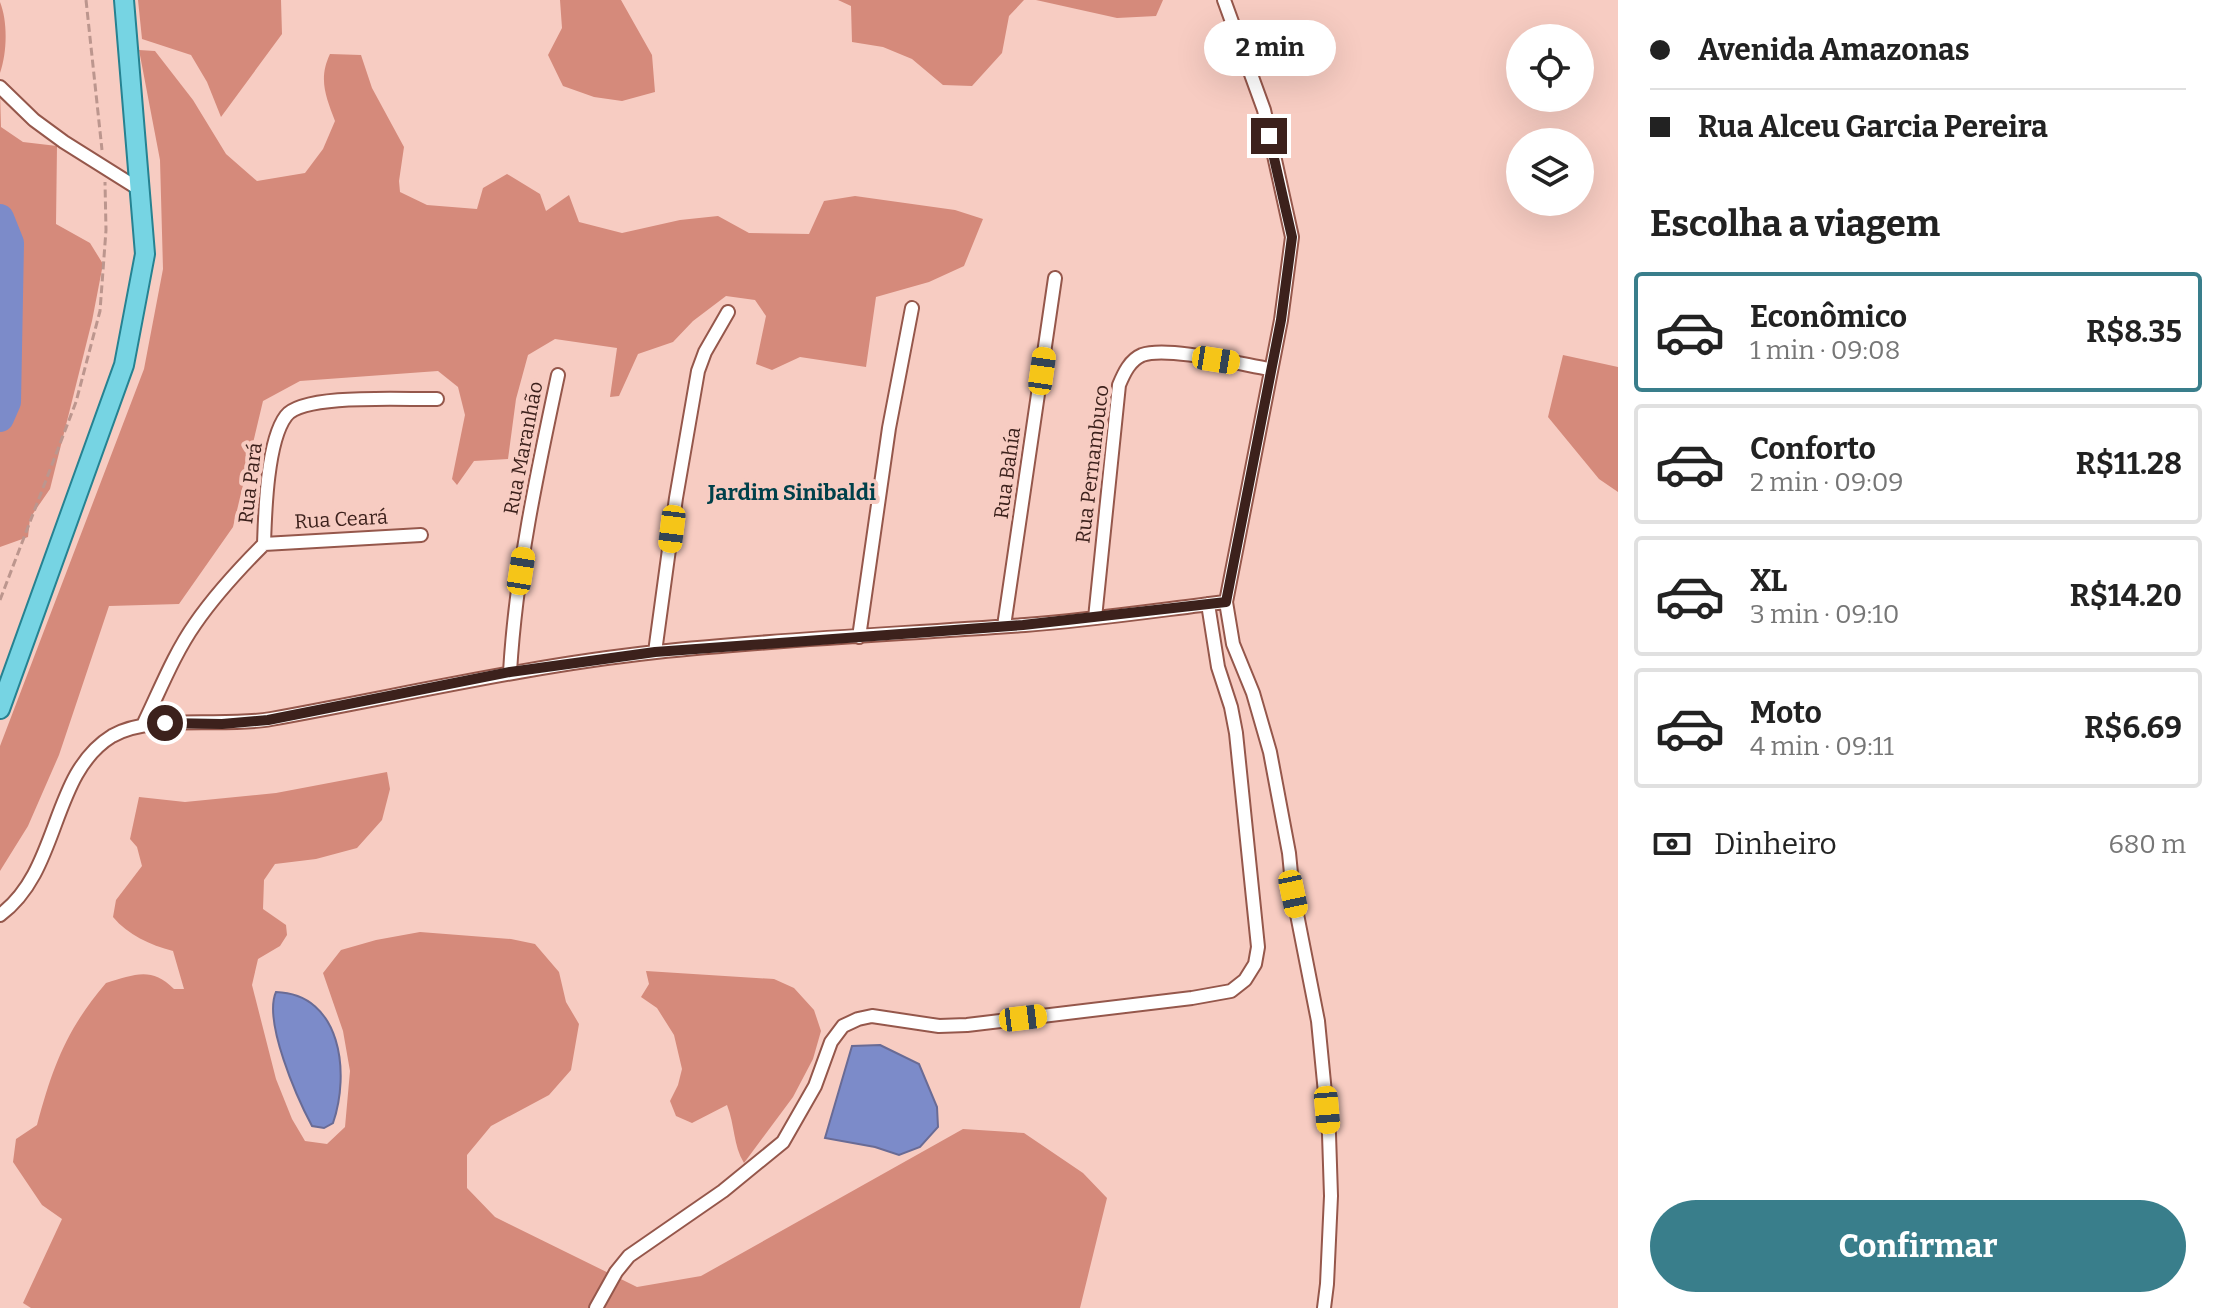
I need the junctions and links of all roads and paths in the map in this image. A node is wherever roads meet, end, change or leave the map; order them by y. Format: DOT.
graph roads {
  1 [pos="86,0"];
  2 [pos="124,0"];
  3 [pos="1224,0"];
  4 [pos="0,87"];
  5 [pos="103,166"];
  6 [pos="142,191"];
  7 [pos="1055,278"];
  8 [pos="912,308"];
  9 [pos="728,312"];
  10 [pos="1269,369"];
  11 [pos="558,375"];
  12 [pos="437,399"];
  13 [pos="421,535"];
  14 [pos="264,544"];
  15 [pos="0,600"];
  16 [pos="1226,602"];
  17 [pos="1208,604"];
  18 [pos="1095,618"];
  19 [pos="1004,626"];
  20 [pos="859,637"];
  21 [pos="655,652"];
  22 [pos="510,672"];
  23 [pos="0,709"];
  24 [pos="144,723"];
  25 [pos="0,915"];
  26 [pos="596,1308"];
  27 [pos="1324,1308"];
  1 -- 5 [label="path"];
  2 -- 6 [label="main road"];
  3 -- 10 [label="street"];
  4 -- 5 [label="street"];
  5 -- 6 [label="street"];
  5 -- 15 [label="path"];
  6 -- 23 [label="main road"];
  7 -- 19 [label="street, Rua Bahía"];
  8 -- 20 [label="street"];
  9 -- 21 [label="street"];
  10 -- 16 [label="street"];
  10 -- 18 [label="street, Rua Pernambuco"];
  11 -- 22 [label="street, Rua Maranhão"];
  12 -- 14 [label="street, Rua Pará"];
  13 -- 14 [label="street, Rua Ceará"];
  14 -- 24 [label="street, Rua Pará"];
  16 -- 17 [label="street"];
  16 -- 27 [label="street"];
  17 -- 18 [label="street"];
  17 -- 26 [label="street"];
  18 -- 19 [label="street"];
  19 -- 20 [label="street"];
  20 -- 21 [label="street"];
  21 -- 22 [label="street"];
  22 -- 24 [label="street"];
  24 -- 25 [label="street"];
}
